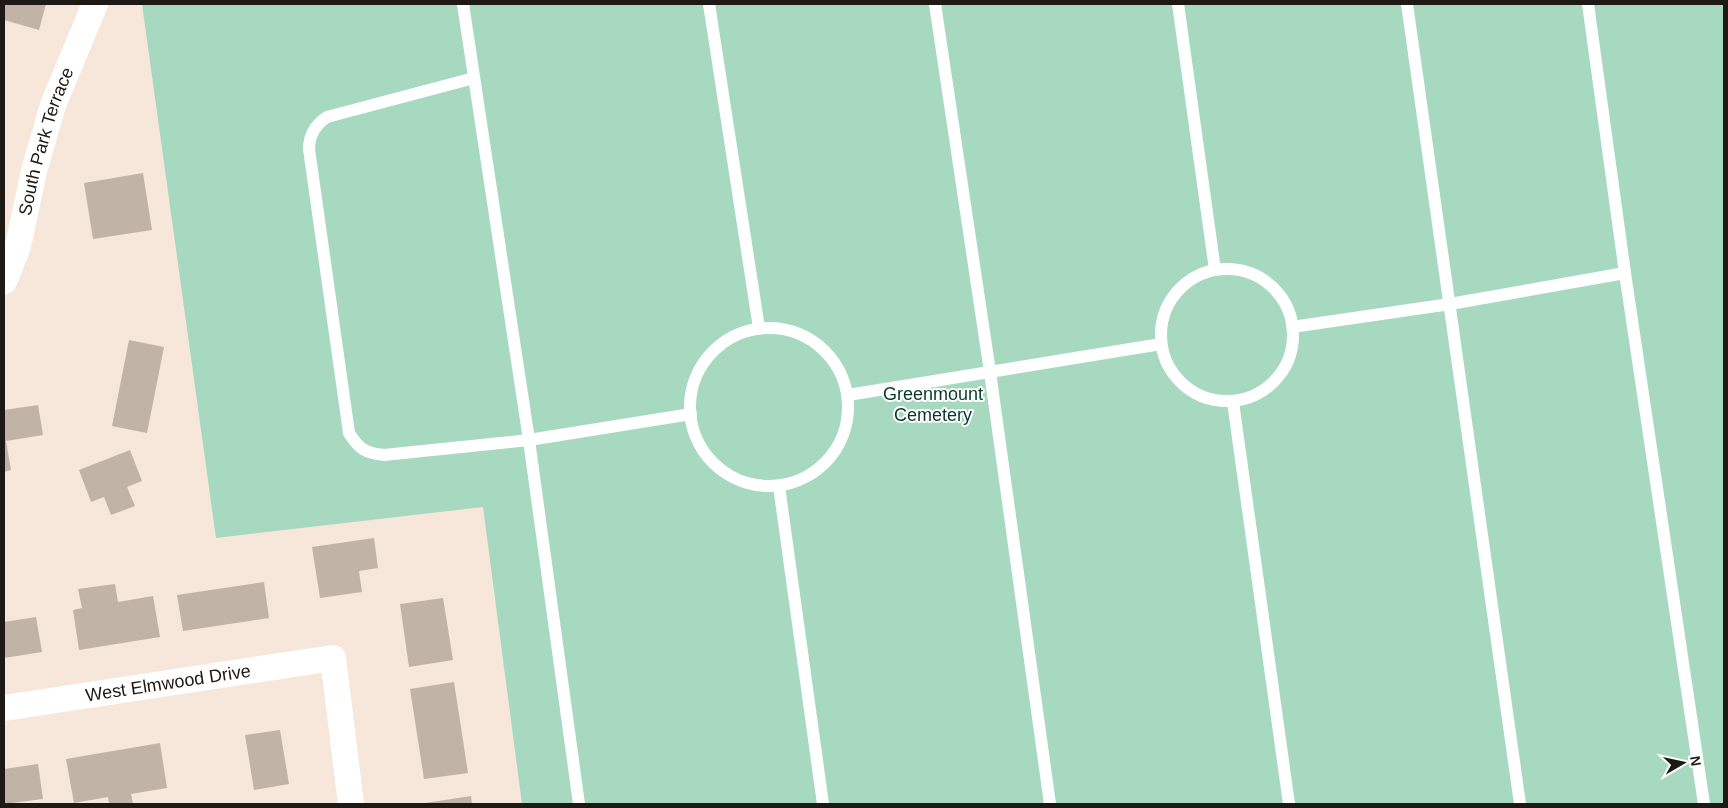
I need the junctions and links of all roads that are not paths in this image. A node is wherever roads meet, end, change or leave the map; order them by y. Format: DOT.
graph roads {
  1 [pos="95,4"];
  2 [pos="463,4"];
  3 [pos="709,4"];
  4 [pos="934,4"];
  5 [pos="1178,4"];
  6 [pos="1407,4"];
  7 [pos="1588,4"];
  8 [pos="474,78"];
  9 [pos="1215,270"];
  10 [pos="1626,273"];
  11 [pos="4,281"];
  12 [pos="1450,304"];
  13 [pos="1292,327"];
  14 [pos="759,328"];
  15 [pos="1161,344"];
  16 [pos="990,372"];
  17 [pos="848,395"];
  18 [pos="1233,402"];
  19 [pos="691,414"];
  20 [pos="529,440"];
  21 [pos="779,486"];
  22 [pos="4,708"];
  23 [pos="352,804"];
  24 [pos="579,804"];
  25 [pos="823,804"];
  26 [pos="1050,804"];
  27 [pos="1289,804"];
  28 [pos="1520,804"];
  29 [pos="1704,804"];
  1 -- 11 [label="street, South Park Terrace"];
  2 -- 8 [label="lane"];
  3 -- 14 [label="lane"];
  4 -- 16 [label="lane"];
  5 -- 9 [label="lane"];
  6 -- 12 [label="lane"];
  7 -- 10 [label="lane"];
  8 -- 20 [label="lane"];
  8 -- 20 [label="lane"];
  9 -- 13 [label="lane"];
  9 -- 15 [label="lane"];
  10 -- 12 [label="lane"];
  10 -- 29 [label="lane"];
  12 -- 13 [label="lane"];
  12 -- 28 [label="lane"];
  13 -- 18 [label="lane"];
  14 -- 17 [label="lane"];
  14 -- 19 [label="lane"];
  15 -- 16 [label="lane"];
  15 -- 18 [label="lane"];
  16 -- 17 [label="lane"];
  16 -- 26 [label="lane"];
  17 -- 21 [label="lane"];
  18 -- 27 [label="lane"];
  19 -- 20 [label="lane"];
  19 -- 21 [label="lane"];
  20 -- 24 [label="lane"];
  21 -- 25 [label="lane"];
  22 -- 23 [label="street, West Elmwood Drive"];
}
